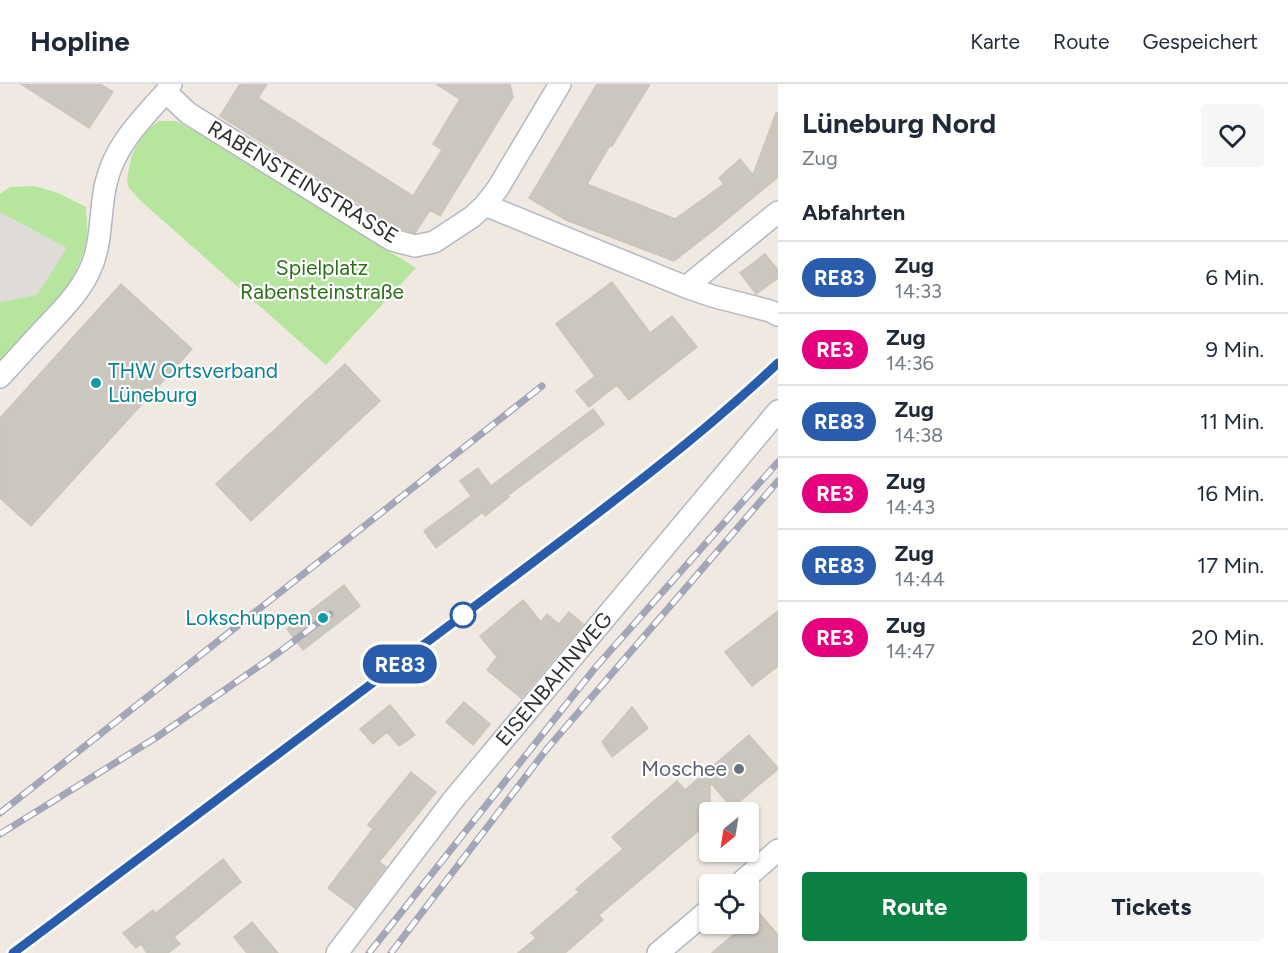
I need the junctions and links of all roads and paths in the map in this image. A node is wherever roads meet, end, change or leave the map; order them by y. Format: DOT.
graph roads {
  1 [pos="560,84"];
  2 [pos="168,88"];
  3 [pos="484,205"];
  4 [pos="778,212"];
  5 [pos="686,287"];
  6 [pos="778,315"];
  7 [pos="0,376"];
  8 [pos="778,411"];
  9 [pos="778,850"];
  10 [pos="751,874"];
  11 [pos="699,918"];
  12 [pos="337,953"];
  13 [pos="658,953"];
  1 -- 3 [label="street, RABENSTEINSTRASSE"];
  2 -- 3 [label="street, RABENSTEINSTRASSE"];
  2 -- 7 [label="street"];
  3 -- 5 [label="street"];
  4 -- 5 [label="street"];
  5 -- 6 [label="street"];
  8 -- 12 [label="street, EISENBAHNWEG"];
  9 -- 10 [label="street"];
  11 -- 13 [label="street"];
}
